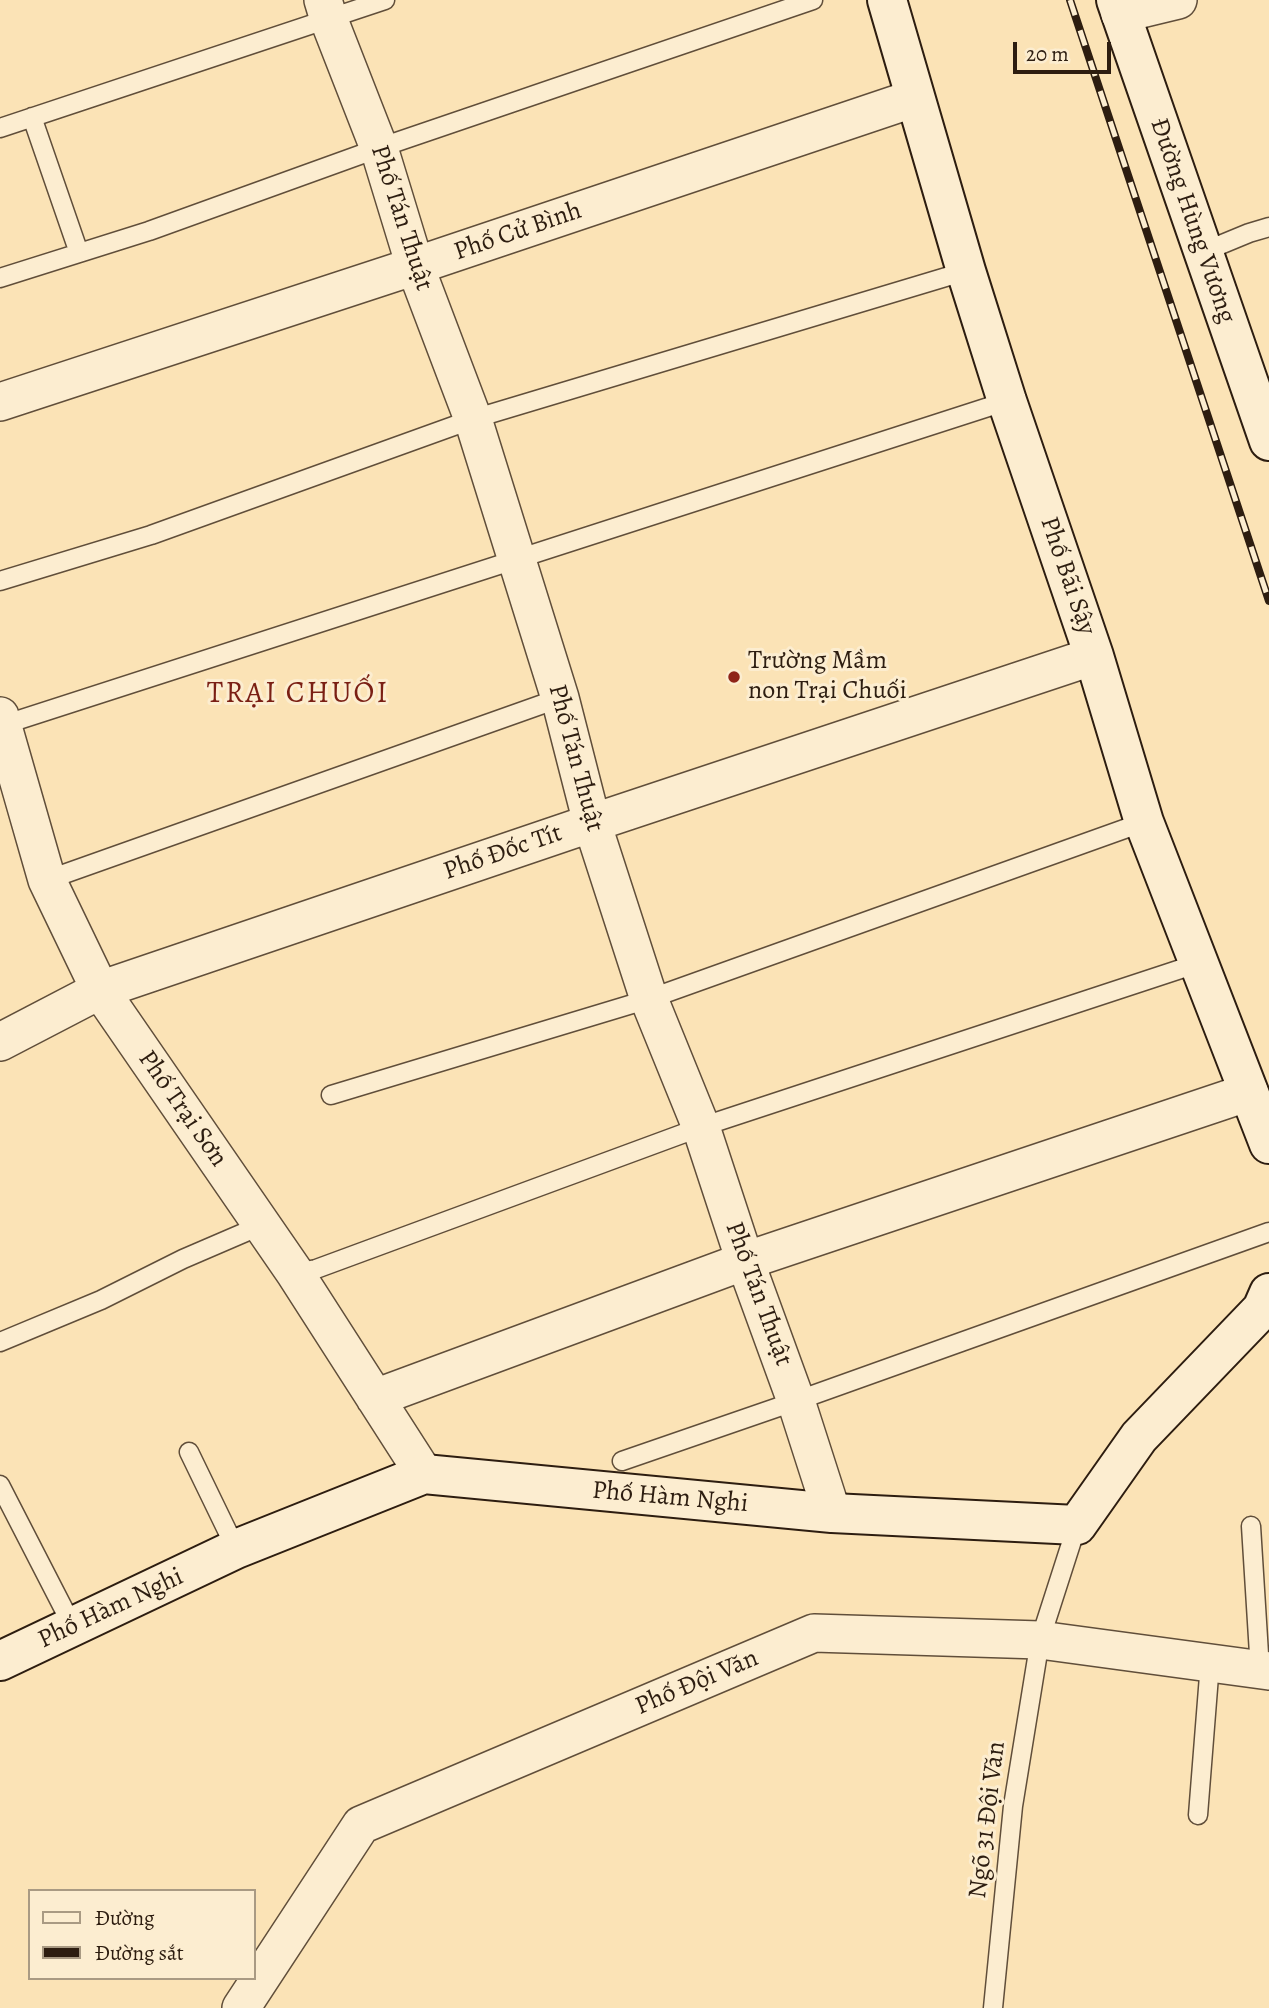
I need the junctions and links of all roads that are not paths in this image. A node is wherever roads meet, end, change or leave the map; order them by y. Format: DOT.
graph roads {
  1 [pos="385,0"];
  2 [pos="813,0"];
  3 [pos="887,0"];
  4 [pos="1178,0"];
  5 [pos="1118,7"];
  6 [pos="326,10"];
  7 [pos="915,98"];
  8 [pos="32,117"];
  9 [pos="0,128"];
  10 [pos="379,148"];
  11 [pos="1269,227"];
  12 [pos="1203,252"];
  13 [pos="79,253"];
  14 [pos="415,266"];
  15 [pos="966,271"];
  16 [pos="0,278"];
  17 [pos="1007,401"];
  18 [pos="0,402"];
  19 [pos="473,419"];
  20 [pos="1269,441"];
  21 [pos="515,558"];
  22 [pos="0,581"];
  23 [pos="1094,656"];
  24 [pos="560,698"];
  25 [pos="1,720"];
  26 [pos="592,822"];
  27 [pos="1144,822"];
  28 [pos="47,880"];
  29 [pos="1199,963"];
  30 [pos="100,990"];
  31 [pos="649,999"];
  32 [pos="0,1042"];
  33 [pos="1259,1089"];
  34 [pos="331,1095"];
  35 [pos="701,1127"];
  36 [pos="1269,1144"];
  37 [pos="262,1225"];
  38 [pos="1269,1232"];
  39 [pos="745,1261"];
  40 [pos="295,1273"];
  41 [pos="1269,1293"];
  42 [pos="0,1342"];
  43 [pos="375,1398"];
  44 [pos="796,1401"];
  45 [pos="189,1452"];
  46 [pos="622,1461"];
  47 [pos="424,1474"];
  48 [pos="0,1485"];
  49 [pos="832,1513"];
  50 [pos="1077,1525"];
  51 [pos="1251,1526"];
  52 [pos="236,1549"];
  53 [pos="73,1627"];
  54 [pos="1040,1640"];
  55 [pos="0,1661"];
  56 [pos="1210,1662"];
  57 [pos="1264,1670"];
  58 [pos="1198,1815"];
  59 [pos="241,2008"];
  60 [pos="993,2008"];
  1 -- 6 [label="lane"];
  2 -- 10 [label="lane"];
  3 -- 7 [label="street, Phố Bãi Sậy"];
  4 -- 5 [label="street"];
  5 -- 12 [label="street, Đường Hùng Vương"];
  6 -- 8 [label="lane"];
  6 -- 10 [label="street, Phố Tán Thuật"];
  7 -- 14 [label="street, Phố Cử Bình"];
  7 -- 15 [label="street, Phố Bãi Sậy"];
  8 -- 9 [label="lane"];
  8 -- 13 [label="lane"];
  10 -- 13 [label="lane"];
  10 -- 14 [label="street, Phố Tán Thuật"];
  11 -- 12 [label="lane"];
  12 -- 20 [label="street, Đường Hùng Vương"];
  13 -- 16 [label="lane"];
  14 -- 18 [label="street, Phố Cử Bình"];
  14 -- 19 [label="street, Phố Tán Thuật"];
  15 -- 17 [label="street, Phố Bãi Sậy"];
  15 -- 19 [label="lane"];
  17 -- 21 [label="lane"];
  17 -- 23 [label="street, Phố Bãi Sậy"];
  19 -- 21 [label="street, Phố Tán Thuật"];
  19 -- 22 [label="lane"];
  21 -- 24 [label="street, Phố Tán Thuật"];
  21 -- 25 [label="lane"];
  23 -- 26 [label="street, Phố Đốc Tít"];
  23 -- 27 [label="street, Phố Bãi Sậy"];
  24 -- 26 [label="street, Phố Tán Thuật"];
  24 -- 28 [label="lane"];
  25 -- 28 [label="street, Phố Trại Sơn"];
  26 -- 30 [label="street, Phố Đốc Tít"];
  26 -- 31 [label="street, Phố Tán Thuật"];
  27 -- 29 [label="street, Phố Bãi Sậy"];
  27 -- 31 [label="lane"];
  28 -- 30 [label="street, Phố Trại Sơn"];
  29 -- 33 [label="street, Phố Bãi Sậy"];
  29 -- 35 [label="lane"];
  30 -- 32 [label="street, Phố Đốc Tít"];
  30 -- 37 [label="street, Phố Trại Sơn"];
  31 -- 34 [label="lane"];
  31 -- 35 [label="street, Phố Tán Thuật"];
  33 -- 36 [label="street, Phố Bãi Sậy"];
  33 -- 39 [label="street"];
  35 -- 39 [label="street, Phố Tán Thuật"];
  35 -- 40 [label="lane"];
  37 -- 40 [label="street, Phố Trại Sơn"];
  37 -- 42 [label="lane"];
  38 -- 44 [label="lane"];
  39 -- 43 [label="street"];
  39 -- 44 [label="street, Phố Tán Thuật"];
  40 -- 43 [label="street, Phố Trại Sơn"];
  41 -- 50 [label="street"];
  43 -- 47 [label="street, Phố Trại Sơn"];
  44 -- 46 [label="lane"];
  44 -- 49 [label="street, Phố Tán Thuật"];
  45 -- 52 [label="lane"];
  47 -- 49 [label="street, Phố Hàm Nghi"];
  47 -- 52 [label="street, Phố Hàm Nghi"];
  48 -- 53 [label="lane"];
  49 -- 50 [label="street, Phố Hàm Nghi"];
  50 -- 54 [label="lane, Ngõ 31 Đội Văn"];
  51 -- 57 [label="lane"];
  52 -- 53 [label="street, Phố Hàm Nghi"];
  53 -- 55 [label="street, Phố Hàm Nghi"];
  54 -- 56 [label="street, Phố Đội Văn"];
  54 -- 59 [label="street, Phố Đội Văn"];
  54 -- 60 [label="lane, Ngõ 31 Đội Văn"];
  56 -- 57 [label="street, Phố Đội Văn"];
  56 -- 58 [label="lane"];
}
